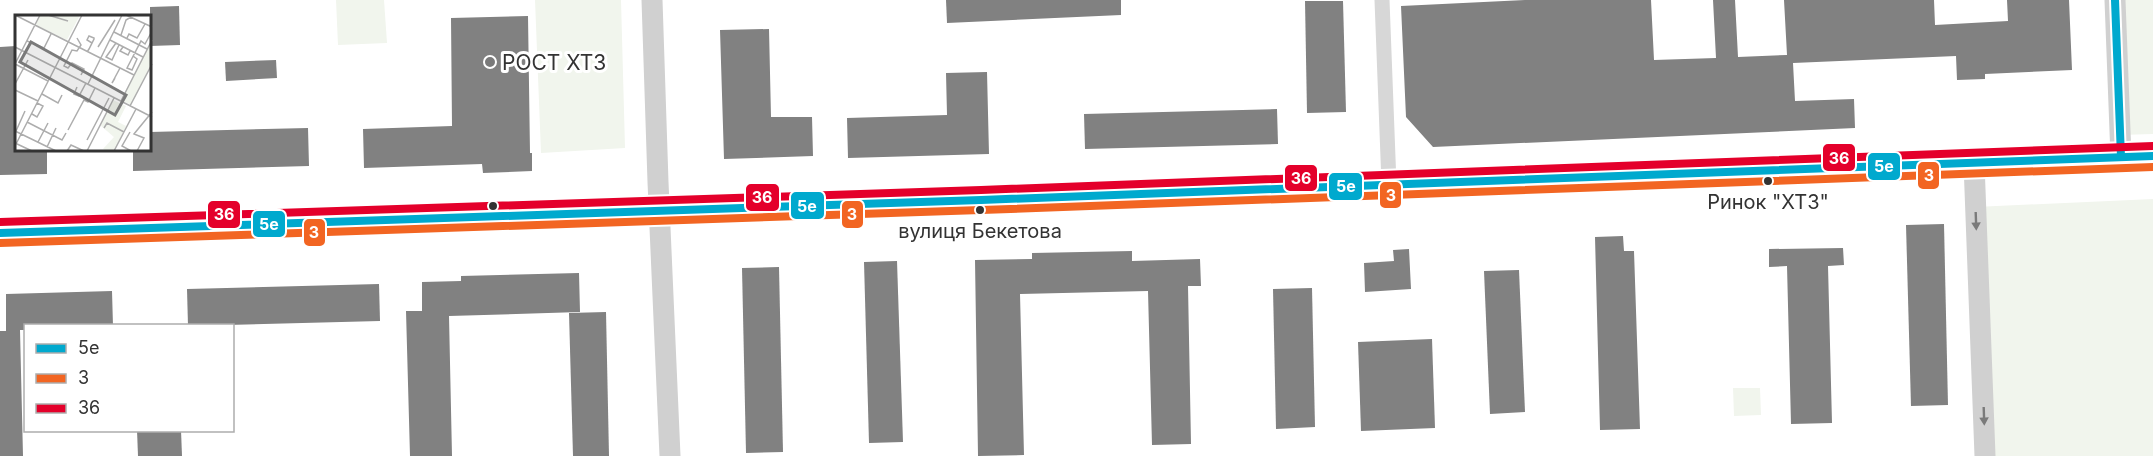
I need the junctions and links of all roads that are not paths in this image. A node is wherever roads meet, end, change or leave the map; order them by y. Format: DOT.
graph roads {
  1 [pos="652,0"];
  2 [pos="1382,0"];
  3 [pos="2115,0"];
  4 [pos="2153,156"];
  5 [pos="2121,157"];
  6 [pos="1974,163"];
  7 [pos="1389,184"];
  8 [pos="660,211"];
  9 [pos="0,233"];
  10 [pos="670,456"];
  11 [pos="1986,456"];
  1 -- 8 [label="main road"];
  2 -- 7 [label="street"];
  3 -- 5 [label="main road"];
  4 -- 5 [label="main road"];
  5 -- 6 [label="main road"];
  6 -- 7 [label="main road"];
  6 -- 11 [label="main road, one-way"];
  7 -- 8 [label="main road"];
  8 -- 9 [label="main road"];
  8 -- 10 [label="main road"];
}
